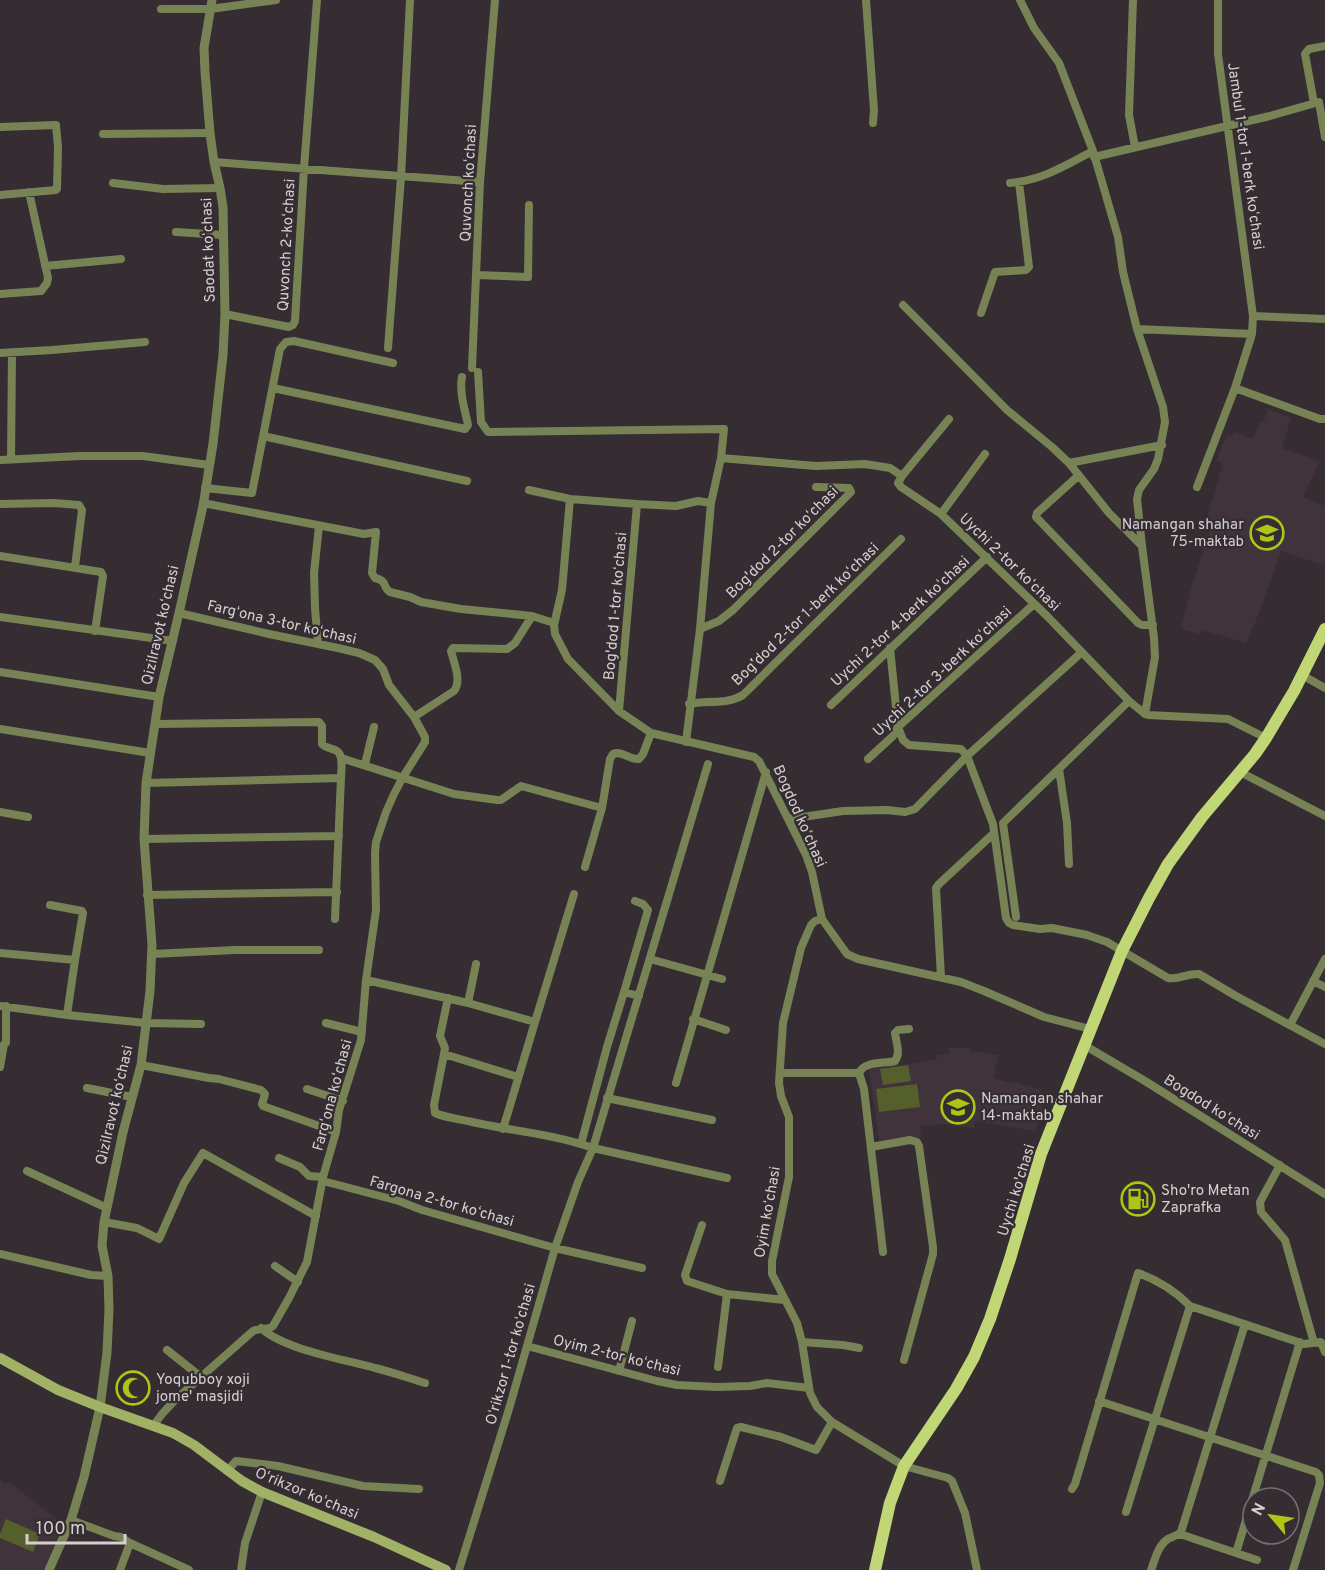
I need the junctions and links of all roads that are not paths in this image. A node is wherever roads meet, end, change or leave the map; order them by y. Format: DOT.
graph roads {
  1 [pos="276,0"];
  2 [pos="317,0"];
  3 [pos="410,0"];
  4 [pos="495,0"];
  5 [pos="866,0"];
  6 [pos="1020,0"];
  7 [pos="1133,0"];
  8 [pos="1218,0"];
  9 [pos="211,5"];
  10 [pos="161,9"];
  11 [pos="1325,46"];
  12 [pos="1314,104"];
  13 [pos="873,123"];
  14 [pos="1229,125"];
  15 [pos="0,127"];
  16 [pos="103,134"];
  17 [pos="210,134"];
  18 [pos="1325,137"];
  19 [pos="1135,147"];
  20 [pos="1094,154"];
  21 [pos="214,162"];
  22 [pos="304,168"];
  23 [pos="401,177"];
  24 [pos="480,182"];
  25 [pos="1019,182"];
  26 [pos="113,183"];
  27 [pos="1010,183"];
  28 [pos="220,188"];
  29 [pos="29,192"];
  30 [pos="0,195"];
  31 [pos="529,205"];
  32 [pos="176,232"];
  33 [pos="222,235"];
  34 [pos="122,259"];
  35 [pos="45,266"];
  36 [pos="477,275"];
  37 [pos="0,294"];
  38 [pos="903,305"];
  39 [pos="981,313"];
  40 [pos="225,314"];
  41 [pos="1253,316"];
  42 [pos="1325,319"];
  43 [pos="1137,329"];
  44 [pos="1252,334"];
  45 [pos="146,342"];
  46 [pos="388,348"];
  47 [pos="0,353"];
  48 [pos="12,353"];
  49 [pos="393,363"];
  50 [pos="462,377"];
  51 [pos="273,388"];
  52 [pos="1235,388"];
  53 [pos="1325,418"];
  54 [pos="949,419"];
  55 [pos="263,436"];
  56 [pos="1162,445"];
  57 [pos="985,454"];
  58 [pos="721,458"];
  59 [pos="11,459"];
  60 [pos="0,460"];
  61 [pos="1069,463"];
  62 [pos="209,465"];
  63 [pos="902,476"];
  64 [pos="1078,476"];
  65 [pos="467,481"];
  66 [pos="816,487"];
  67 [pos="1197,487"];
  68 [pos="205,488"];
  69 [pos="529,490"];
  70 [pos="570,499"];
  71 [pos="203,503"];
  72 [pos="711,503"];
  73 [pos="0,504"];
  74 [pos="637,504"];
  75 [pos="941,514"];
  76 [pos="319,526"];
  77 [pos="901,539"];
  78 [pos="1142,546"];
  79 [pos="0,556"];
  80 [pos="987,557"];
  81 [pos="75,567"];
  82 [pos="1034,603"];
  83 [pos="179,613"];
  84 [pos="532,616"];
  85 [pos="0,617"];
  86 [pos="554,623"];
  87 [pos="1153,625"];
  88 [pos="700,629"];
  89 [pos="1325,630"];
  90 [pos="95,631"];
  91 [pos="173,641"];
  92 [pos="318,644"];
  93 [pos="890,648"];
  94 [pos="1082,652"];
  95 [pos="0,672"];
  96 [pos="1302,675"];
  97 [pos="1325,688"];
  98 [pos="159,697"];
  99 [pos="1129,701"];
  100 [pos="690,704"];
  101 [pos="831,705"];
  102 [pos="620,711"];
  103 [pos="1145,714"];
  104 [pos="414,717"];
  105 [pos="155,724"];
  106 [pos="374,727"];
  107 [pos="898,728"];
  108 [pos="0,729"];
  109 [pos="651,733"];
  110 [pos="1266,738"];
  111 [pos="686,742"];
  112 [pos="150,753"];
  113 [pos="967,756"];
  114 [pos="341,758"];
  115 [pos="868,759"];
  116 [pos="365,764"];
  117 [pos="708,764"];
  118 [pos="1059,769"];
  119 [pos="766,772"];
  120 [pos="1239,772"];
  121 [pos="403,777"];
  122 [pos="341,778"];
  123 [pos="146,783"];
  124 [pos="602,808"];
  125 [pos="0,812"];
  126 [pos="1325,816"];
  127 [pos="28,817"];
  128 [pos="789,819"];
  129 [pos="993,834"];
  130 [pos="339,836"];
  131 [pos="144,839"];
  132 [pos="1069,864"];
  133 [pos="585,867"];
  134 [pos="337,892"];
  135 [pos="574,894"];
  136 [pos="147,895"];
  137 [pos="635,901"];
  138 [pos="50,905"];
  139 [pos="1016,917"];
  140 [pos="335,919"];
  141 [pos="822,919"];
  142 [pos="319,950"];
  143 [pos="1122,951"];
  144 [pos="0,953"];
  145 [pos="152,954"];
  146 [pos="650,959"];
  147 [pos="1325,959"];
  148 [pos="75,960"];
  149 [pos="476,964"];
  150 [pos="706,975"];
  151 [pos="941,977"];
  152 [pos="722,979"];
  153 [pos="366,980"];
  154 [pos="1314,981"];
  155 [pos="1325,987"];
  156 [pos="624,992"];
  157 [pos="639,996"];
  158 [pos="448,998"];
  159 [pos="468,1002"];
  160 [pos="3,1006"];
  161 [pos="67,1015"];
  162 [pos="693,1019"];
  163 [pos="535,1022"];
  164 [pos="146,1023"];
  165 [pos="327,1023"];
  166 [pos="201,1024"];
  167 [pos="1290,1025"];
  168 [pos="909,1029"];
  169 [pos="1090,1029"];
  170 [pos="726,1030"];
  171 [pos="362,1032"];
  172 [pos="1325,1044"];
  173 [pos="1084,1045"];
  174 [pos="444,1054"];
  175 [pos="141,1065"];
  176 [pos="0,1067"];
  177 [pos="780,1073"];
  178 [pos="859,1073"];
  179 [pos="518,1077"];
  180 [pos="676,1083"];
  181 [pos="87,1088"];
  182 [pos="307,1089"];
  183 [pos="132,1097"];
  184 [pos="607,1098"];
  185 [pos="343,1101"];
  186 [pos="712,1120"];
  187 [pos="503,1129"];
  188 [pos="336,1132"];
  189 [pos="581,1144"];
  190 [pos="871,1147"];
  191 [pos="593,1148"];
  192 [pos="279,1158"];
  193 [pos="1280,1165"];
  194 [pos="27,1171"];
  195 [pos="727,1178"];
  196 [pos="323,1179"];
  197 [pos="1325,1194"];
  198 [pos="107,1208"];
  199 [pos="316,1216"];
  200 [pos="104,1222"];
  201 [pos="702,1225"];
  202 [pos="555,1248"];
  203 [pos="884,1251"];
  204 [pos="0,1254"];
  205 [pos="275,1266"];
  206 [pos="642,1268"];
  207 [pos="108,1276"];
  208 [pos="298,1282"];
  209 [pos="728,1294"];
  210 [pos="785,1300"];
  211 [pos="1190,1306"];
  212 [pos="632,1322"];
  213 [pos="1245,1324"];
  214 [pos="261,1328"];
  215 [pos="802,1342"];
  216 [pos="1300,1342"];
  217 [pos="1314,1343"];
  218 [pos="527,1346"];
  219 [pos="859,1348"];
  220 [pos="167,1350"];
  221 [pos="1325,1352"];
  222 [pos="0,1358"];
  223 [pos="904,1360"];
  224 [pos="718,1366"];
  225 [pos="619,1371"];
  226 [pos="201,1377"];
  227 [pos="425,1383"];
  228 [pos="809,1388"];
  229 [pos="1099,1401"];
  230 [pos="100,1407"];
  231 [pos="1155,1420"];
  232 [pos="832,1422"];
  233 [pos="154,1425"];
  234 [pos="1210,1438"];
  235 [pos="1265,1455"];
  236 [pos="904,1466"];
  237 [pos="227,1471"];
  238 [pos="720,1481"];
  239 [pos="1072,1488"];
  240 [pos="419,1489"];
  241 [pos="262,1492"];
  242 [pos="1126,1512"];
  243 [pos="71,1520"];
  244 [pos="1180,1534"];
  245 [pos="130,1543"];
  246 [pos="1236,1553"];
  247 [pos="1257,1560"];
  248 [pos="49,1570"];
  249 [pos="120,1570"];
  250 [pos="189,1570"];
  251 [pos="241,1570"];
  252 [pos="446,1570"];
  253 [pos="459,1570"];
  254 [pos="875,1570"];
  255 [pos="977,1570"];
  256 [pos="1151,1570"];
  257 [pos="1293,1570"];
  1 -- 9 [label="street"];
  2 -- 22 [label="street, Quvonch 2-koʻchasi"];
  3 -- 23 [label="street"];
  4 -- 24 [label="street, Quvonch koʻchasi"];
  5 -- 13 [label="street"];
  6 -- 20 [label="street"];
  7 -- 19 [label="street"];
  8 -- 14 [label="street, Jambul 1-tor 1-berk koʻchasi"];
  9 -- 10 [label="street"];
  9 -- 17 [label="street, Saodat koʻchasi"];
  11 -- 12 [label="street"];
  12 -- 14 [label="street"];
  12 -- 18 [label="street"];
  14 -- 19 [label="street"];
  14 -- 41 [label="street, Jambul 1-tor 1-berk koʻchasi"];
  15 -- 29 [label="street"];
  16 -- 17 [label="street"];
  17 -- 21 [label="street, Saodat koʻchasi"];
  19 -- 20 [label="street"];
  20 -- 25 [label="street"];
  20 -- 43 [label="street"];
  21 -- 22 [label="street, Quvonch 2-koʻchasi"];
  21 -- 28 [label="street, Saodat koʻchasi"];
  22 -- 23 [label="street, Quvonch 2-koʻchasi"];
  22 -- 40 [label="street, Quvonch 2-koʻchasi"];
  23 -- 24 [label="street, Quvonch 2-koʻchasi"];
  23 -- 46 [label="street"];
  24 -- 36 [label="street, Quvonch koʻchasi"];
  25 -- 27 [label="street"];
  25 -- 39 [label="street"];
  26 -- 28 [label="street"];
  28 -- 33 [label="street, Saodat koʻchasi"];
  29 -- 30 [label="street"];
  29 -- 35 [label="street"];
  31 -- 36 [label="street"];
  32 -- 33 [label="street"];
  33 -- 40 [label="street, Saodat koʻchasi"];
  34 -- 35 [label="street"];
  35 -- 37 [label="street"];
  36 -- 58 [label="street, Quvonch koʻchasi"];
  38 -- 61 [label="street"];
  40 -- 62 [label="street, Saodat koʻchasi"];
  41 -- 42 [label="street"];
  41 -- 44 [label="street, Jambul 1-tor 1-berk koʻchasi"];
  43 -- 44 [label="street"];
  43 -- 56 [label="street"];
  44 -- 52 [label="street"];
  45 -- 48 [label="street"];
  47 -- 48 [label="street"];
  48 -- 59 [label="street"];
  49 -- 51 [label="street"];
  50 -- 51 [label="street"];
  51 -- 55 [label="street"];
  52 -- 53 [label="street"];
  52 -- 67 [label="street"];
  54 -- 63 [label="street"];
  55 -- 65 [label="street"];
  55 -- 68 [label="street"];
  56 -- 61 [label="street"];
  56 -- 78 [label="street"];
  57 -- 75 [label="street"];
  58 -- 63 [label="street"];
  58 -- 72 [label="street, Bog'dod 2-tor koʻchasi"];
  59 -- 60 [label="street"];
  59 -- 62 [label="street"];
  61 -- 64 [label="street"];
  62 -- 68 [label="street, Qizilravot koʻchasi"];
  63 -- 75 [label="street, Uychi 2-tor koʻchasi"];
  64 -- 78 [label="street"];
  64 -- 87 [label="street"];
  66 -- 88 [label="street, Bog'dod 2-tor koʻchasi"];
  68 -- 71 [label="street, Qizilravot koʻchasi"];
  69 -- 70 [label="street"];
  70 -- 74 [label="street"];
  70 -- 86 [label="street"];
  71 -- 76 [label="street"];
  71 -- 83 [label="street, Qizilravot koʻchasi"];
  72 -- 74 [label="street"];
  72 -- 88 [label="street, Bog'dod 2-tor koʻchasi"];
  73 -- 81 [label="street"];
  74 -- 102 [label="street, Bog'dod 1-tor koʻchasi"];
  75 -- 80 [label="street, Uychi 2-tor koʻchasi"];
  76 -- 84 [label="street"];
  76 -- 92 [label="street"];
  77 -- 100 [label="street, Bogʼdod 2-tor 1-berk koʻchasi"];
  78 -- 87 [label="street"];
  79 -- 81 [label="street"];
  80 -- 82 [label="street, Uychi 2-tor koʻchasi"];
  80 -- 93 [label="street, Uychi 2-tor 4-berk koʻchasi"];
  81 -- 90 [label="street"];
  82 -- 94 [label="street, Uychi 2-tor koʻchasi"];
  82 -- 107 [label="street, Uychi 2-tor 3-berk koʻchasi"];
  83 -- 91 [label="street, Qizilravot koʻchasi"];
  83 -- 92 [label="street, Fargʻona 3-tor koʻchasi"];
  84 -- 86 [label="street"];
  84 -- 104 [label="street"];
  85 -- 90 [label="street"];
  86 -- 102 [label="street, Bogdod koʻchasi"];
  87 -- 103 [label="street"];
  88 -- 100 [label="street, Bog'dod 2-tor koʻchasi"];
  89 -- 96 [label="main road, Uychi ko'chasi"];
  90 -- 91 [label="street"];
  91 -- 98 [label="street, Qizilravot koʻchasi"];
  92 -- 104 [label="street, Fargʻona 3-tor koʻchasi"];
  93 -- 101 [label="street, Uychi 2-tor 4-berk koʻchasi"];
  93 -- 107 [label="street"];
  94 -- 99 [label="street, Uychi 2-tor koʻchasi"];
  94 -- 113 [label="street"];
  95 -- 98 [label="street"];
  96 -- 97 [label="street"];
  96 -- 110 [label="main road, Uychi ko'chasi"];
  98 -- 105 [label="street, Qizilravot koʻchasi"];
  99 -- 103 [label="street, Uychi 2-tor koʻchasi"];
  99 -- 118 [label="street"];
  100 -- 111 [label="street, Bog'dod 2-tor koʻchasi"];
  102 -- 109 [label="street, Bogdod koʻchasi"];
  103 -- 110 [label="street"];
  104 -- 121 [label="street, Fargʻona koʻchasi"];
  105 -- 112 [label="street, Qizilravot koʻchasi"];
  105 -- 114 [label="street"];
  106 -- 116 [label="street"];
  107 -- 113 [label="street"];
  107 -- 115 [label="street, Uychi 2-tor 3-berk koʻchasi"];
  108 -- 112 [label="street"];
  109 -- 111 [label="street, Bogdod koʻchasi"];
  109 -- 124 [label="street"];
  110 -- 120 [label="main road, Uychi ko'chasi"];
  111 -- 119 [label="street, Bogdod koʻchasi"];
  112 -- 123 [label="street, Qizilravot koʻchasi"];
  113 -- 128 [label="street"];
  113 -- 129 [label="street"];
  114 -- 116 [label="street"];
  114 -- 122 [label="street"];
  116 -- 121 [label="street"];
  117 -- 146 [label="street, Oʻrikzor 1-tor koʻchasi"];
  118 -- 132 [label="street"];
  118 -- 139 [label="street"];
  119 -- 128 [label="street, Bogdod koʻchasi"];
  119 -- 150 [label="street"];
  120 -- 126 [label="street"];
  120 -- 143 [label="main road, Uychi ko'chasi"];
  121 -- 124 [label="street"];
  121 -- 153 [label="street, Fargʻona koʻchasi"];
  122 -- 123 [label="street"];
  122 -- 130 [label="street"];
  123 -- 131 [label="street, Qizilravot koʻchasi"];
  124 -- 133 [label="street"];
  125 -- 127 [label="street"];
  128 -- 141 [label="street, Bogdod koʻchasi"];
  129 -- 143 [label="street"];
  129 -- 151 [label="street"];
  130 -- 131 [label="street"];
  130 -- 134 [label="street"];
  131 -- 136 [label="street, Qizilravot koʻchasi"];
  134 -- 136 [label="street"];
  134 -- 140 [label="street"];
  135 -- 163 [label="street"];
  136 -- 145 [label="street, Qizilravot koʻchasi"];
  137 -- 156 [label="street"];
  138 -- 148 [label="street"];
  141 -- 151 [label="street, Bogdod koʻchasi"];
  141 -- 177 [label="street, Oyim koʻchasi"];
  142 -- 145 [label="street"];
  143 -- 167 [label="street"];
  143 -- 169 [label="main road, Uychi ko'chasi"];
  144 -- 148 [label="street"];
  145 -- 164 [label="street, Qizilravot koʻchasi"];
  146 -- 150 [label="street"];
  146 -- 157 [label="street, Oʻrikzor 1-tor koʻchasi"];
  147 -- 154 [label="street"];
  148 -- 161 [label="street"];
  149 -- 159 [label="street"];
  150 -- 152 [label="street"];
  150 -- 162 [label="street"];
  151 -- 169 [label="street, Bogdod koʻchasi"];
  153 -- 158 [label="street"];
  153 -- 171 [label="street, Fargʻona koʻchasi"];
  154 -- 155 [label="street"];
  154 -- 167 [label="street"];
  156 -- 157 [label="street"];
  156 -- 189 [label="street"];
  157 -- 184 [label="street, Oʻrikzor 1-tor koʻchasi"];
  158 -- 159 [label="street"];
  158 -- 174 [label="street"];
  159 -- 163 [label="street"];
  160 -- 161 [label="street"];
  160 -- 176 [label="street"];
  161 -- 164 [label="street"];
  162 -- 170 [label="street"];
  162 -- 180 [label="street"];
  163 -- 179 [label="street"];
  164 -- 166 [label="street"];
  164 -- 175 [label="street, Qizilravot koʻchasi"];
  165 -- 171 [label="street"];
  167 -- 172 [label="street"];
  168 -- 178 [label="street"];
  169 -- 173 [label="main road, Uychi ko'chasi"];
  171 -- 185 [label="street, Fargʻona koʻchasi"];
  173 -- 193 [label="street, Bogdod koʻchasi"];
  173 -- 236 [label="main road, Uychi ko'chasi"];
  174 -- 179 [label="street"];
  174 -- 187 [label="street"];
  175 -- 183 [label="street, Qizilravot koʻchasi"];
  175 -- 188 [label="street"];
  177 -- 178 [label="street"];
  177 -- 210 [label="street, Oyim koʻchasi"];
  178 -- 190 [label="street"];
  179 -- 187 [label="street"];
  181 -- 183 [label="street"];
  182 -- 185 [label="street"];
  183 -- 198 [label="street, Qizilravot koʻchasi"];
  184 -- 186 [label="street"];
  184 -- 191 [label="street, Oʻrikzor 1-tor koʻchasi"];
  185 -- 188 [label="street, Fargʻona koʻchasi"];
  187 -- 189 [label="street"];
  188 -- 196 [label="street, Fargʻona koʻchasi"];
  189 -- 191 [label="street"];
  190 -- 203 [label="street"];
  190 -- 223 [label="street"];
  191 -- 195 [label="street"];
  191 -- 202 [label="street, Oʻrikzor 1-tor koʻchasi"];
  192 -- 196 [label="street, Fargona 2-tor koʻchasi"];
  193 -- 197 [label="street, Bogdod koʻchasi"];
  193 -- 217 [label="street"];
  194 -- 198 [label="street"];
  196 -- 199 [label="street, Fargʻona koʻchasi"];
  196 -- 202 [label="street, Fargona 2-tor koʻchasi"];
  198 -- 200 [label="street, Qizilravot koʻchasi"];
  199 -- 200 [label="street"];
  199 -- 208 [label="street, Fargʻona koʻchasi"];
  200 -- 207 [label="street, Qizilravot koʻchasi"];
  201 -- 209 [label="street"];
  202 -- 206 [label="street, Fargona 2-tor koʻchasi"];
  202 -- 218 [label="street, Oʻrikzor 1-tor koʻchasi"];
  204 -- 207 [label="street"];
  205 -- 208 [label="street"];
  207 -- 230 [label="street, Qizilravot koʻchasi"];
  208 -- 214 [label="street, Fargʻona koʻchasi"];
  209 -- 210 [label="street"];
  209 -- 224 [label="street"];
  210 -- 215 [label="street, Oyim koʻchasi"];
  211 -- 213 [label="street"];
  211 -- 229 [label="street"];
  211 -- 231 [label="street"];
  212 -- 225 [label="street"];
  213 -- 216 [label="street"];
  213 -- 234 [label="street"];
  214 -- 226 [label="street, Fargʻona koʻchasi"];
  214 -- 227 [label="street"];
  215 -- 219 [label="street"];
  215 -- 228 [label="street, Oyim koʻchasi"];
  216 -- 217 [label="street"];
  216 -- 235 [label="street"];
  217 -- 221 [label="street"];
  218 -- 225 [label="street, Oyim 2-tor koʻchasi"];
  218 -- 253 [label="street, Oʻrikzor 1-tor koʻchasi"];
  220 -- 226 [label="street"];
  222 -- 230 [label="main road, Oʻrikzor koʻchasi"];
  225 -- 228 [label="street, Oyim 2-tor koʻchasi"];
  226 -- 233 [label="street, Fargʻona koʻchasi"];
  228 -- 232 [label="street, Oyim koʻchasi"];
  229 -- 231 [label="street"];
  229 -- 239 [label="street"];
  230 -- 233 [label="main road, Oʻrikzor koʻchasi"];
  230 -- 243 [label="street, Qizilravot koʻchasi"];
  231 -- 234 [label="street"];
  231 -- 242 [label="street"];
  232 -- 236 [label="street, Oyim koʻchasi"];
  232 -- 238 [label="street"];
  233 -- 237 [label="main road, Oʻrikzor koʻchasi"];
  234 -- 235 [label="street"];
  234 -- 244 [label="street"];
  235 -- 246 [label="street"];
  235 -- 257 [label="street"];
  236 -- 254 [label="main road, Uychi ko'chasi"];
  236 -- 255 [label="street, Oyim koʻchasi"];
  237 -- 240 [label="street"];
  237 -- 241 [label="main road, Oʻrikzor koʻchasi"];
  241 -- 251 [label="street"];
  241 -- 252 [label="main road, Oʻrikzor koʻchasi"];
  243 -- 245 [label="street"];
  243 -- 248 [label="street, Qizilravot koʻchasi"];
  244 -- 246 [label="street"];
  244 -- 256 [label="street"];
  245 -- 249 [label="street"];
  245 -- 250 [label="street"];
  246 -- 247 [label="street"];
}
